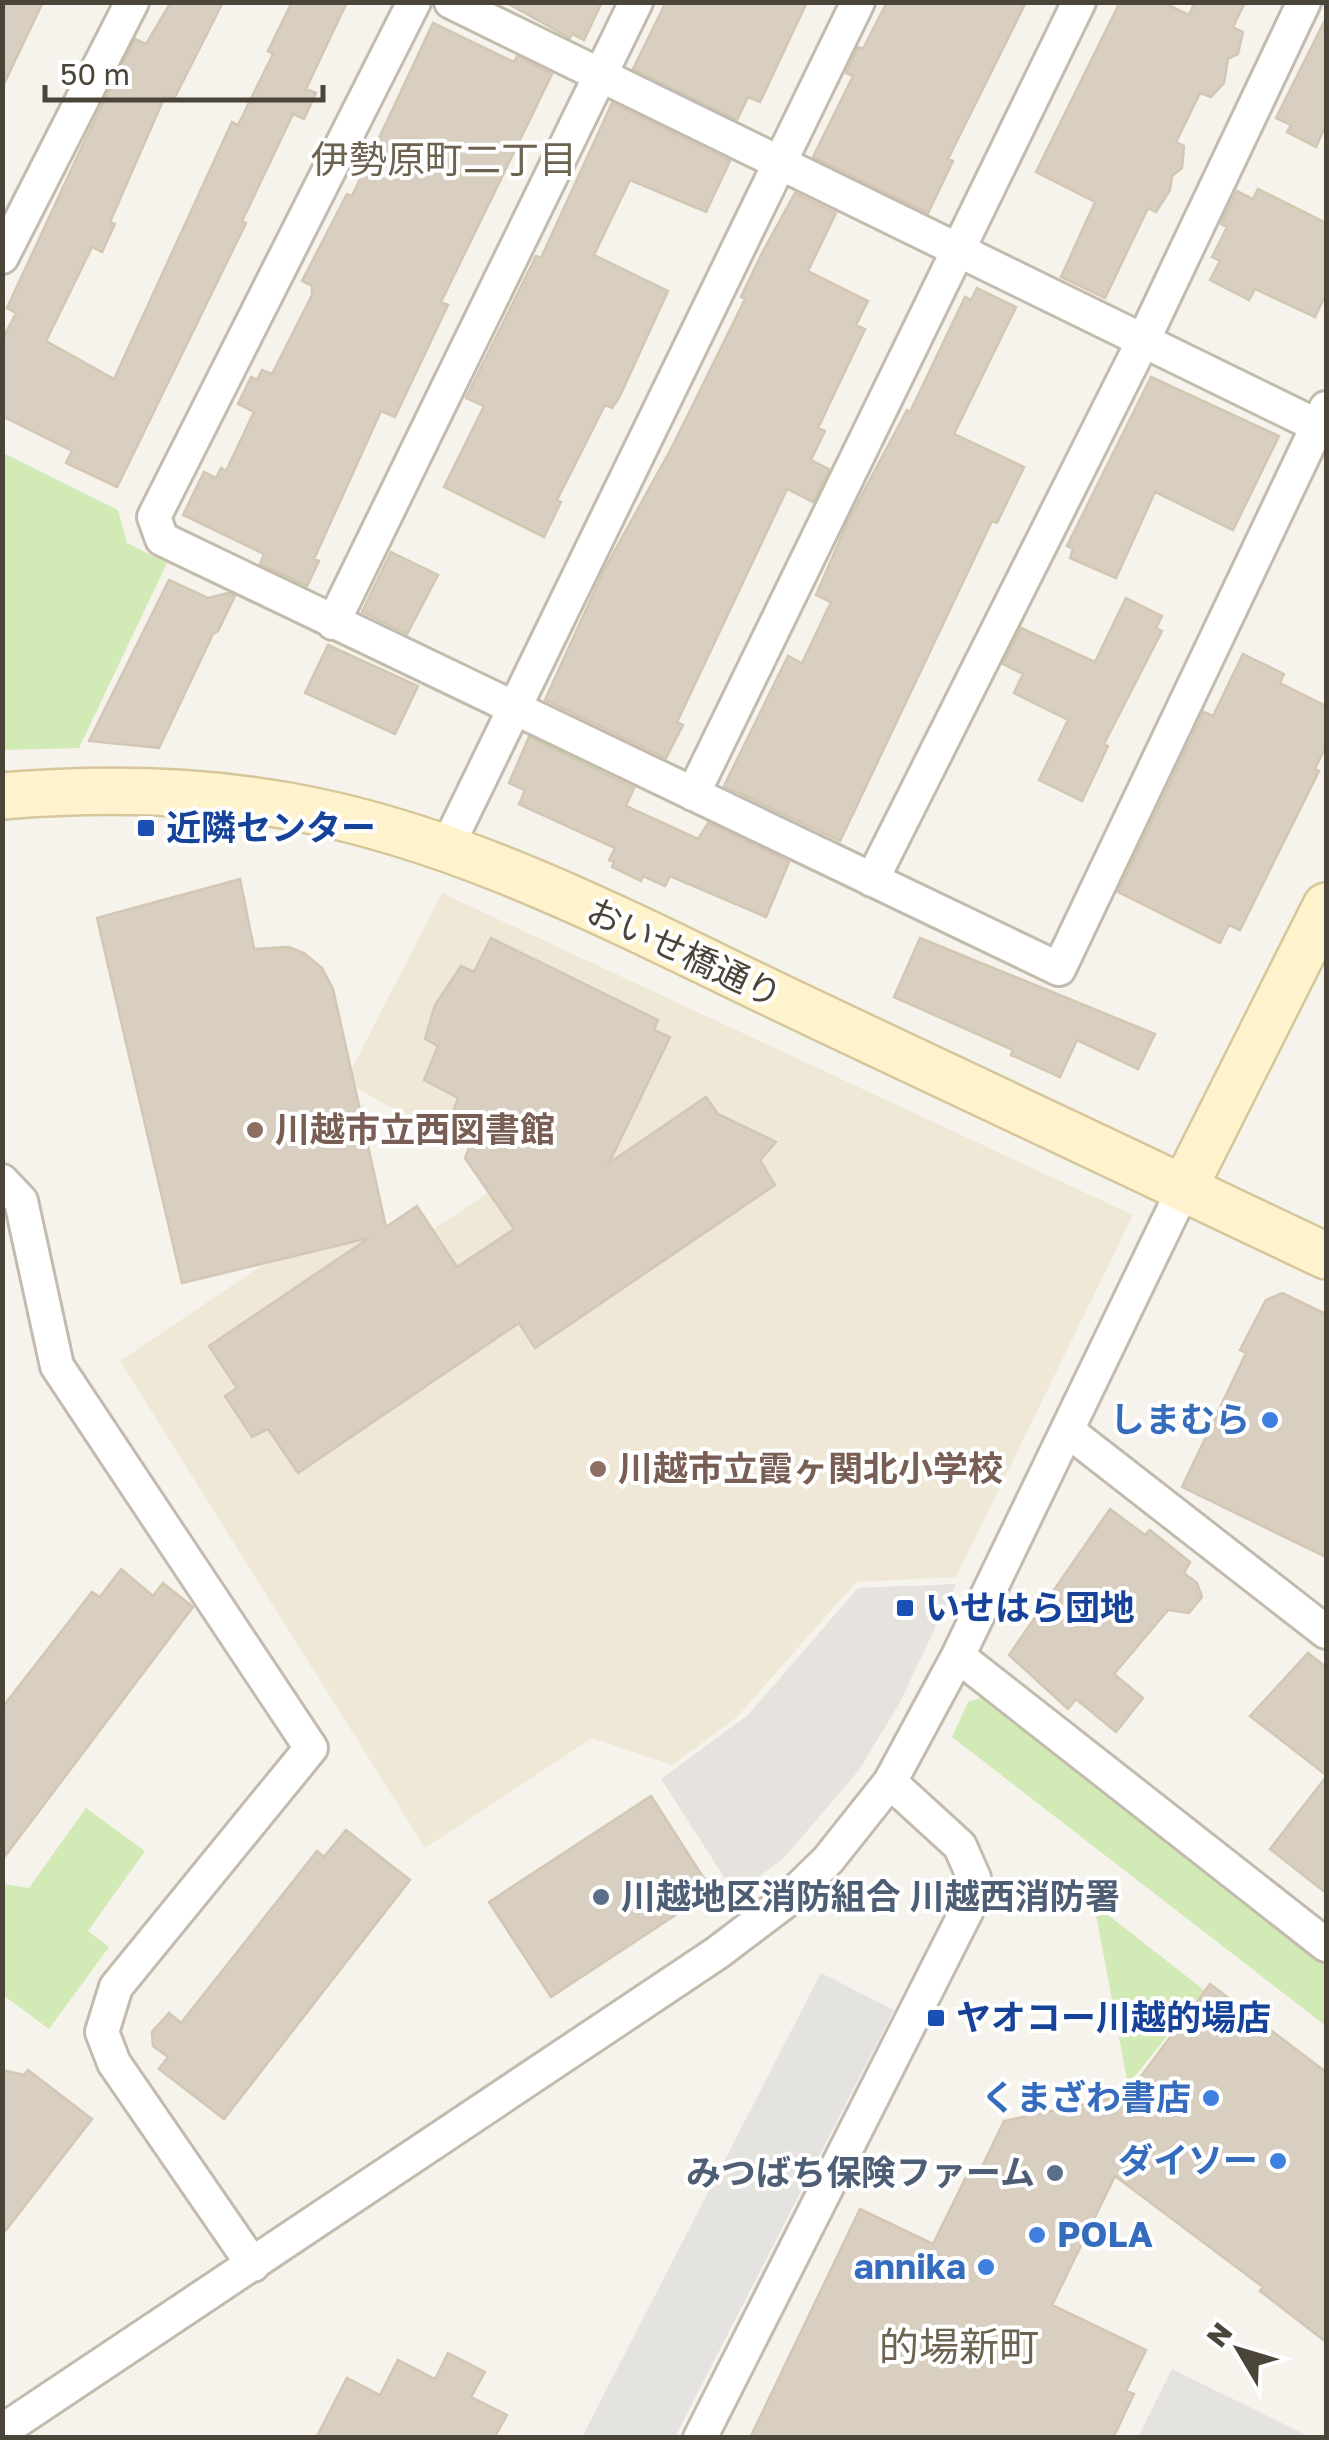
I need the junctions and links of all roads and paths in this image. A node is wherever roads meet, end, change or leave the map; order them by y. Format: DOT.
graph roads {
  1 [pos="132,2"];
  2 [pos="414,2"];
  3 [pos="451,2"];
  4 [pos="636,2"];
  5 [pos="858,2"];
  6 [pos="1079,2"];
  7 [pos="1304,2"];
  8 [pos="599,79"];
  9 [pos="779,163"];
  10 [pos="958,248"];
  11 [pos="2,257"];
  12 [pos="1143,340"];
  13 [pos="1324,422"];
  14 [pos="333,623"];
  15 [pos="514,705"];
  16 [pos="692,794"];
  17 [pos="2,796"];
  18 [pos="446,849"];
  19 [pos="872,880"];
  20 [pos="1320,934"];
  21 [pos="2,1180"];
  22 [pos="1184,1188"];
  23 [pos="1326,1256"];
  24 [pos="1068,1431"];
  25 [pos="1326,1631"];
  26 [pos="958,1656"];
  27 [pos="890,1782"];
  28 [pos="1326,1945"];
  29 [pos="252,2265"];
  30 [pos="2,2431"];
  31 [pos="700,2438"];
  1 -- 11 [label="street"];
  2 -- 14 [label="street"];
  3 -- 8 [label="street"];
  4 -- 8 [label="street"];
  5 -- 9 [label="street"];
  6 -- 10 [label="street"];
  7 -- 12 [label="street"];
  8 -- 9 [label="street"];
  8 -- 14 [label="street"];
  9 -- 10 [label="street"];
  9 -- 15 [label="street"];
  10 -- 12 [label="street"];
  10 -- 16 [label="street"];
  12 -- 13 [label="street"];
  12 -- 19 [label="street"];
  13 -- 19 [label="street"];
  14 -- 15 [label="street"];
  15 -- 16 [label="street"];
  15 -- 18 [label="street"];
  16 -- 19 [label="street"];
  17 -- 18 [label="street, おいせ橋通り"];
  18 -- 22 [label="street, おいせ橋通り"];
  20 -- 22 [label="street"];
  21 -- 29 [label="street"];
  22 -- 23 [label="street, おいせ橋通り"];
  22 -- 24 [label="street"];
  24 -- 25 [label="street"];
  24 -- 26 [label="street"];
  26 -- 27 [label="street"];
  26 -- 28 [label="street"];
  27 -- 29 [label="street"];
  27 -- 31 [label="street"];
  29 -- 30 [label="street"];
}
